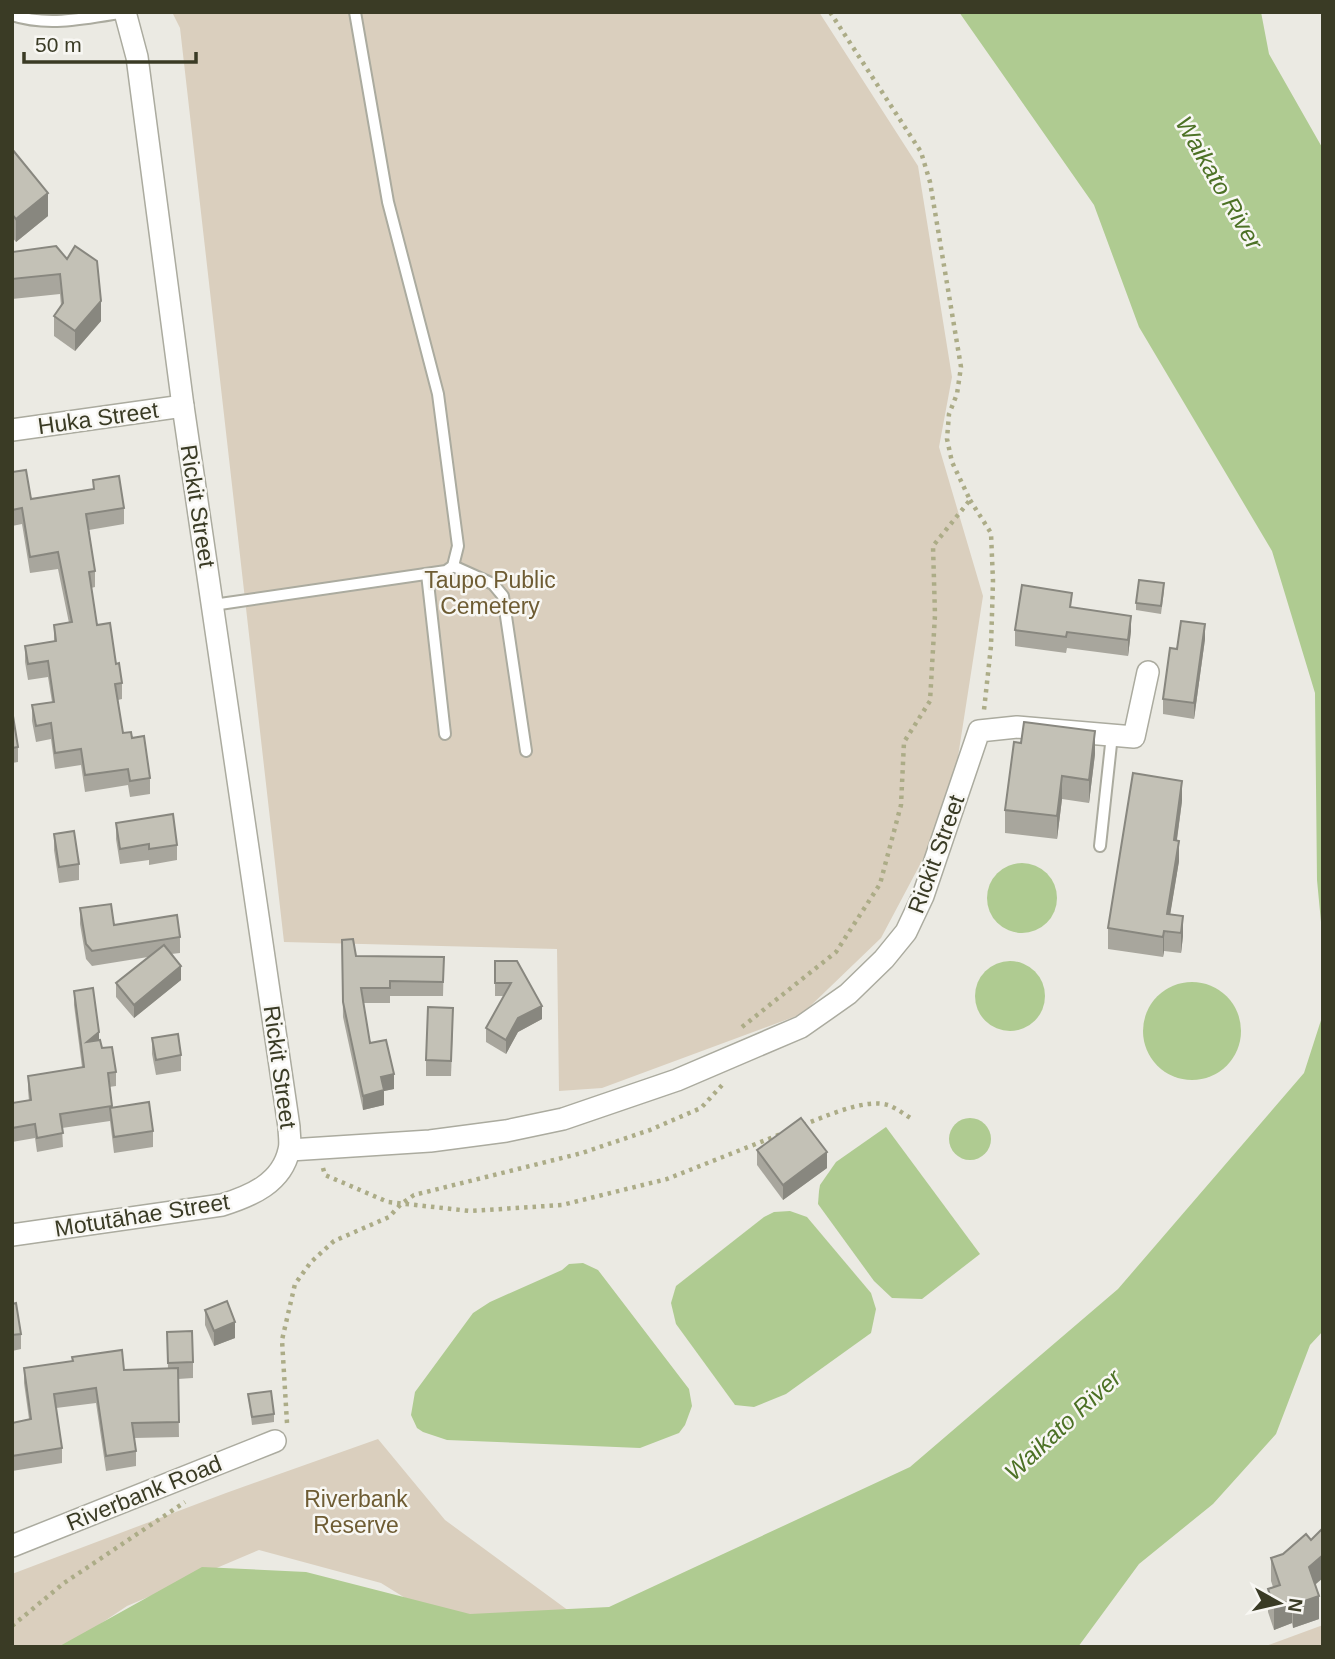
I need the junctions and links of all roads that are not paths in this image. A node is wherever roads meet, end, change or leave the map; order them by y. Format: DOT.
graph roads {
  1 [pos="125,12"];
  2 [pos="355,12"];
  3 [pos="12,15"];
  4 [pos="183,406"];
  5 [pos="12,430"];
  6 [pos="453,566"];
  7 [pos="427,574"];
  8 [pos="213,605"];
  9 [pos="1148,672"];
  10 [pos="445,734"];
  11 [pos="1112,735"];
  12 [pos="526,751"];
  13 [pos="1100,846"];
  14 [pos="290,1150"];
  15 [pos="12,1235"];
  16 [pos="275,1441"];
  17 [pos="12,1546"];
  1 -- 3 [label="lane"];
  1 -- 4 [label="street, Rickit Street"];
  2 -- 6 [label="lane"];
  4 -- 5 [label="street, Huka Street"];
  4 -- 8 [label="street, Rickit Street"];
  6 -- 7 [label="lane"];
  6 -- 12 [label="lane"];
  7 -- 8 [label="lane"];
  7 -- 10 [label="lane"];
  8 -- 14 [label="street, Rickit Street"];
  9 -- 11 [label="street"];
  11 -- 13 [label="lane"];
  11 -- 14 [label="street, Rickit Street"];
  14 -- 15 [label="street, Motutāhae Street"];
  16 -- 17 [label="street, Riverbank Road"];
}
